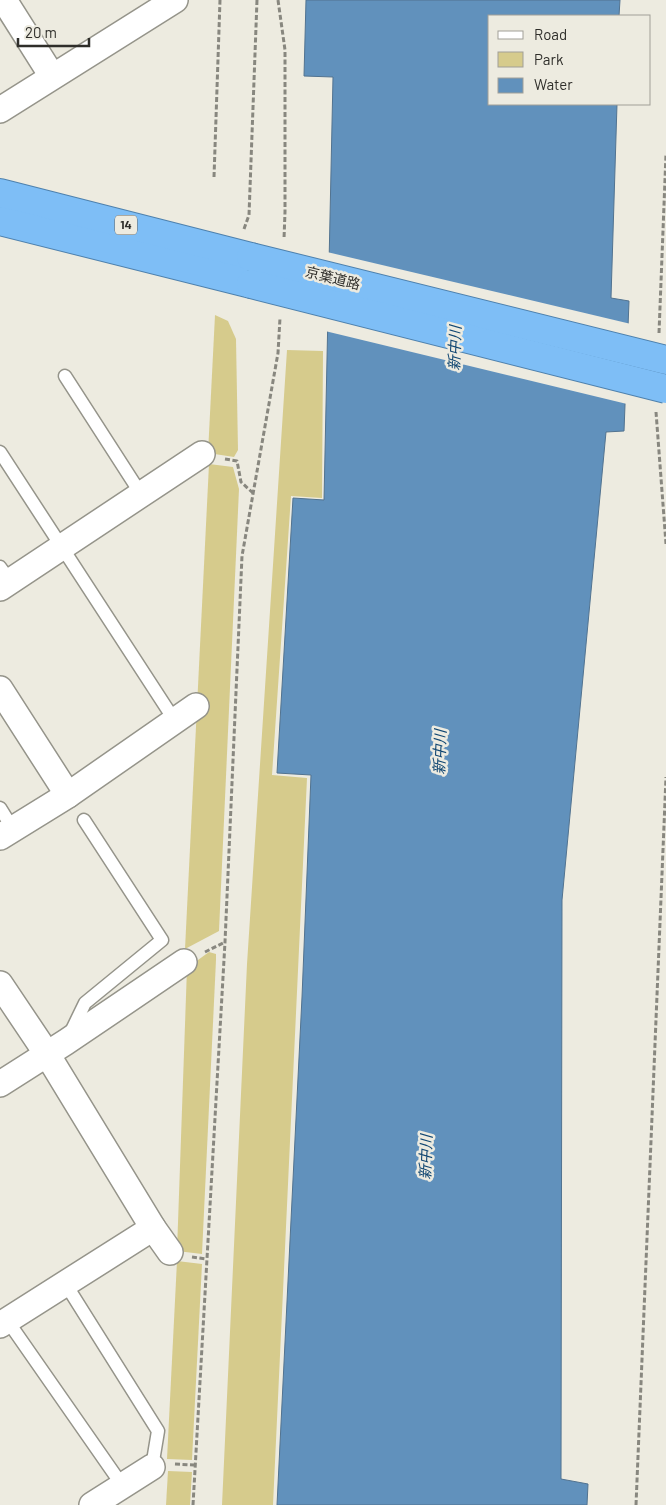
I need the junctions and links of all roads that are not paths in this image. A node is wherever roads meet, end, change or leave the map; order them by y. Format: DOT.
graph roads {
  1 [pos="4,0"];
  2 [pos="169,2"];
  3 [pos="52,76"];
  4 [pos="0,110"];
  5 [pos="0,193"];
  6 [pos="0,221"];
  7 [pos="246,265"];
  8 [pos="666,360"];
  9 [pos="65,376"];
  10 [pos="666,389"];
  11 [pos="0,452"];
  12 [pos="202,454"];
  13 [pos="141,494"];
  14 [pos="61,548"];
  15 [pos="3,579"];
  16 [pos="0,689"];
  17 [pos="196,706"];
  18 [pos="175,721"];
  19 [pos="68,795"];
  20 [pos="0,808"];
  21 [pos="84,820"];
  22 [pos="6,833"];
  23 [pos="184,962"];
  24 [pos="0,984"];
  25 [pos="56,1048"];
  26 [pos="0,1084"];
  27 [pos="153,1228"];
  28 [pos="170,1252"];
  29 [pos="65,1283"];
  30 [pos="4,1323"];
  31 [pos="152,1466"];
  32 [pos="122,1486"];
  33 [pos="92,1505"];
  1 -- 3 [label="street"];
  2 -- 3 [label="street"];
  3 -- 4 [label="street"];
  5 -- 7 [label="highway, 京葉道路 / 14"];
  6 -- 7 [label="highway, 京葉道路 / 14"];
  7 -- 8 [label="highway, 京葉道路 / 14, bridge"];
  7 -- 10 [label="highway, 京葉道路 / 14, bridge"];
  9 -- 13 [label="lane"];
  11 -- 14 [label="lane"];
  12 -- 13 [label="street"];
  13 -- 14 [label="street"];
  14 -- 15 [label="street"];
  14 -- 18 [label="lane"];
  16 -- 19 [label="street"];
  17 -- 18 [label="street"];
  18 -- 19 [label="street"];
  19 -- 22 [label="street"];
  20 -- 22 [label="lane"];
  21 -- 25 [label="lane"];
  23 -- 25 [label="street"];
  24 -- 25 [label="street"];
  25 -- 26 [label="street"];
  25 -- 27 [label="street"];
  27 -- 28 [label="street"];
  27 -- 29 [label="street"];
  29 -- 30 [label="street"];
  29 -- 31 [label="lane"];
  30 -- 32 [label="lane"];
  31 -- 32 [label="street"];
  32 -- 33 [label="street"];
}
